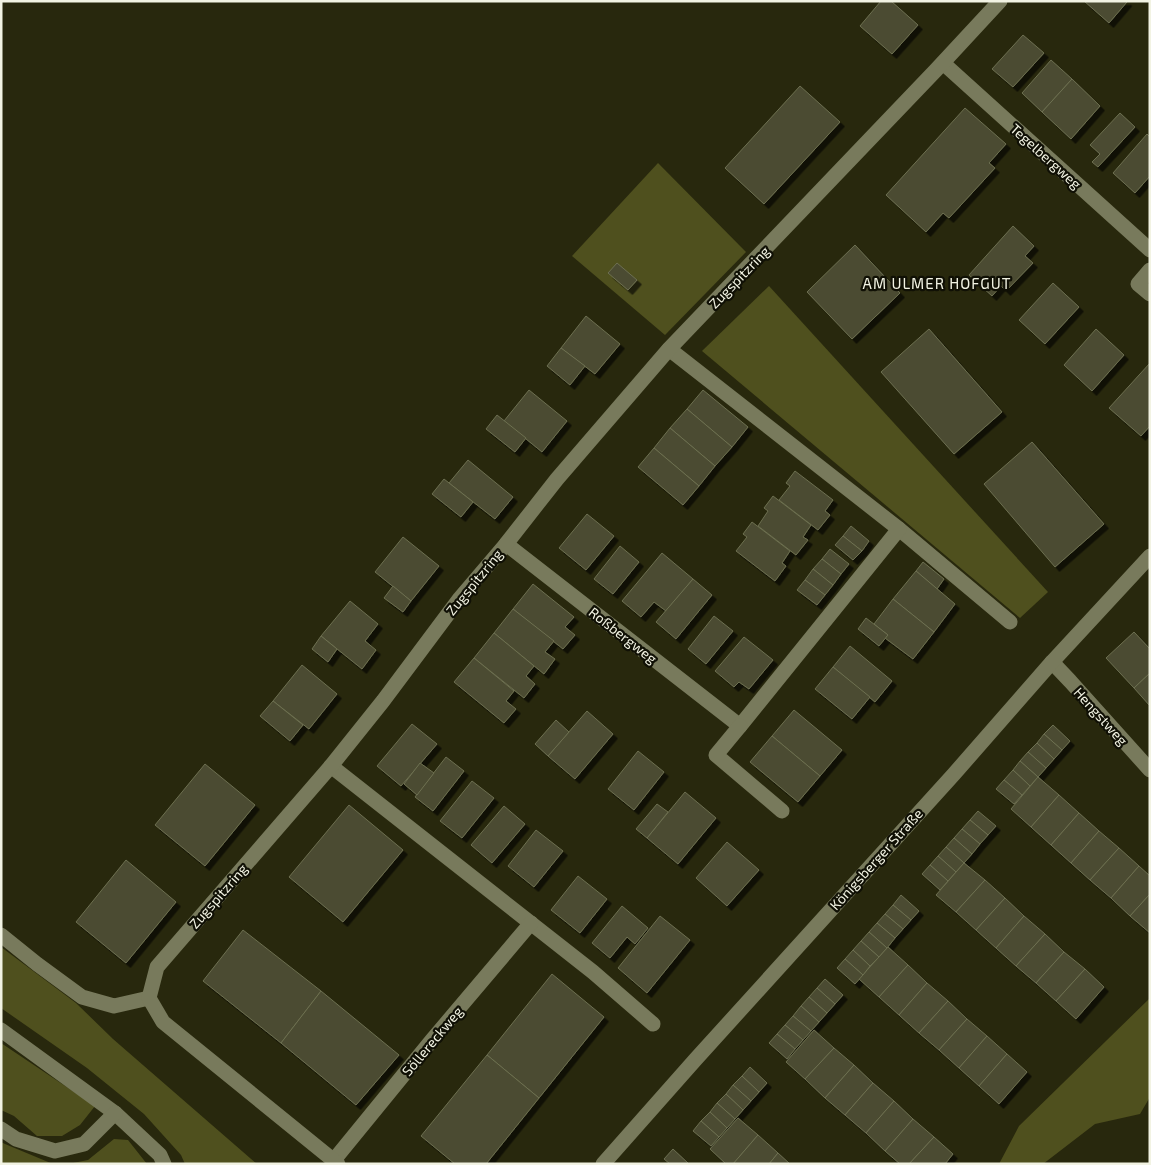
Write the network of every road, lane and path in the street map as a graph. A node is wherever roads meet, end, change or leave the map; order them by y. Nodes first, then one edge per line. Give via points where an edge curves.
1 (1000, 1) edge
2 (942, 64) junction
3 (1150, 250) edge
4 (1150, 270) edge
5 (1150, 294) edge
6 (669, 349) junction
7 (899, 529) junction
8 (506, 544) junction
9 (1150, 556) edge
10 (1010, 622) dead end
11 (1052, 662) junction
12 (740, 726) junction
13 (331, 766) junction
14 (1150, 770) edge
15 (782, 811) dead end
16 (531, 923) junction
17 (1, 936) edge
18 (149, 998) junction
19 (653, 1024) dead end
20 (1, 1030) edge
21 (115, 1113) junction
22 (1, 1129) edge
23 (336, 1162) edge
24 (164, 1164) edge
25 (603, 1164) edge

1 - 2 street, Zugspitzring
2 - 3 street, Tegelbergweg
2 - 6 street, Zugspitzring
4 - 5 street via 1138,284
6 - 7 street
6 - 8 street, Zugspitzring
7 - 10 street
7 - 12 street
8 - 12 street, Roßbergweg
8 - 13 street, Zugspitzring via 460,598
9 - 11 street, Königsberger Straße
11 - 14 street, Hengstweg
11 - 25 street, Königsberger Straße
12 - 15 street via 716,755
13 - 16 street
13 - 18 street, Zugspitzring via 157,967
16 - 19 street
16 - 23 street, Söllereckweg via 432,1040
17 - 18 street via 82,997 114,1006
18 - 23 street via 163,1022
20 - 21 street
21 - 22 street via 84,1144 55,1151 16,1139
21 - 24 street via 160,1155

